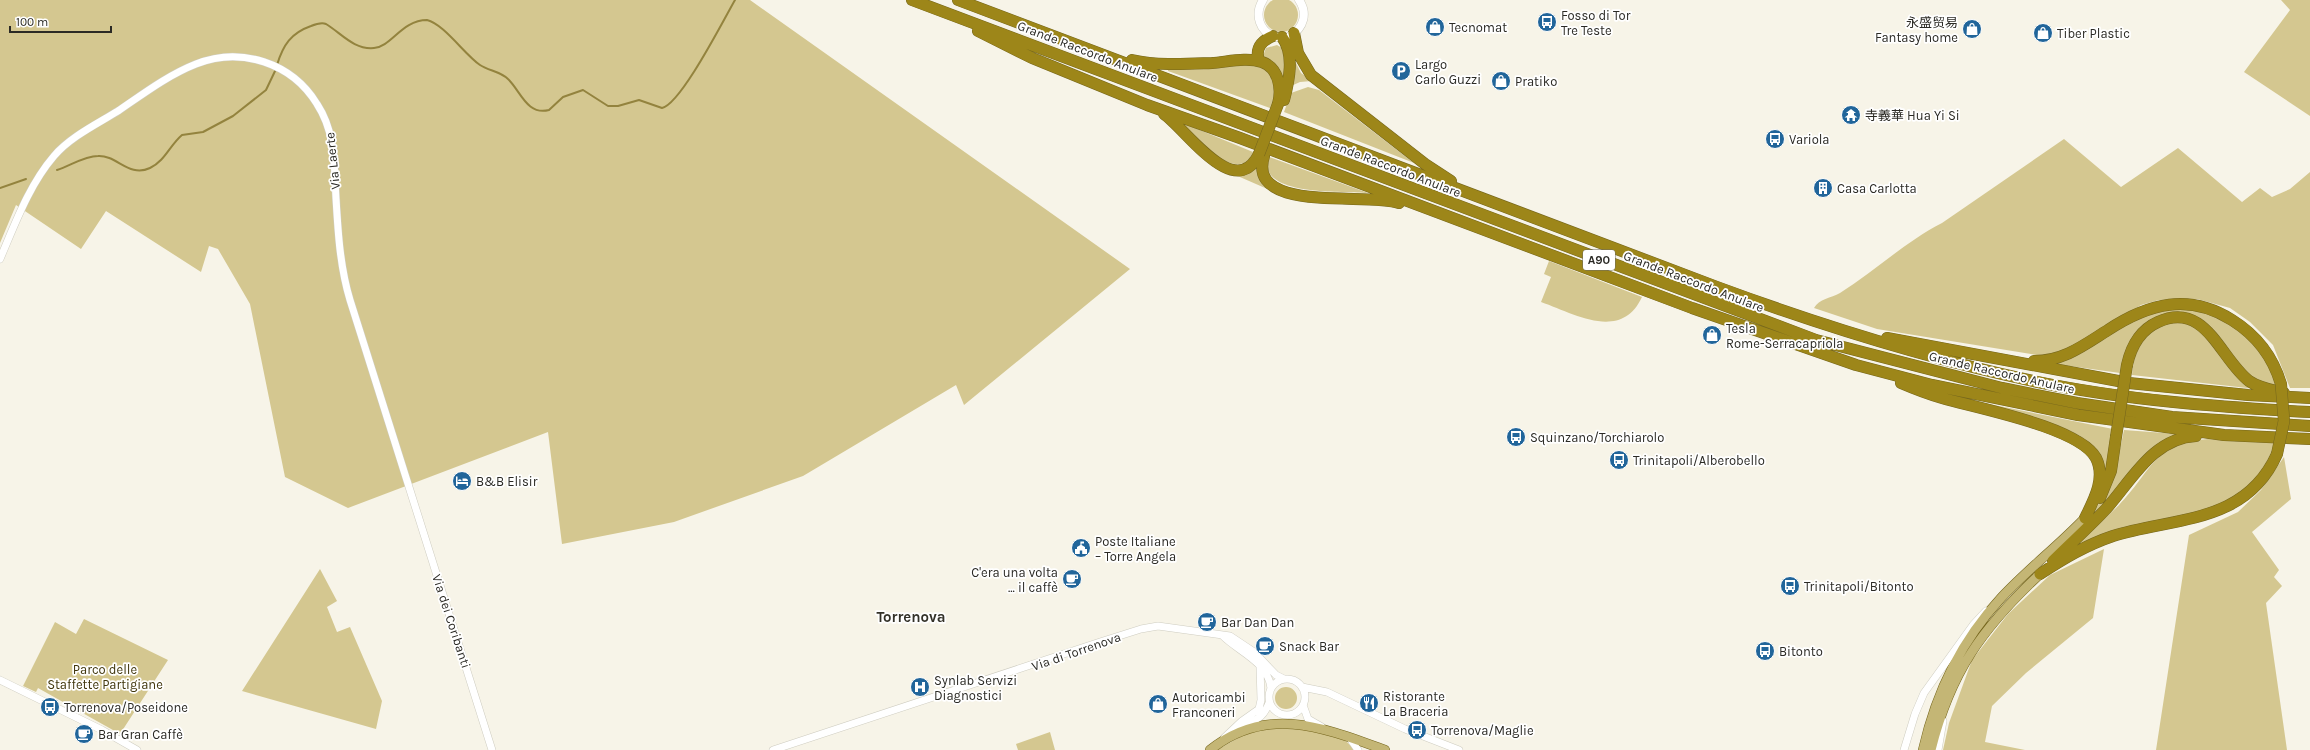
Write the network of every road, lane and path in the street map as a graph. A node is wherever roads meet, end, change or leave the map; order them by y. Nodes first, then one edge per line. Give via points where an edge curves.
1 (912, 0) edge
2 (958, 0) edge
3 (1263, 0) edge
4 (1299, 0) edge
5 (937, 10) junction
6 (1294, 33) junction
7 (1278, 37) junction
8 (1092, 51) junction
9 (1259, 62) junction
10 (1146, 105) junction
11 (1281, 105) junction
12 (1262, 155) junction
13 (1475, 196) junction
14 (1449, 216) junction
15 (0, 259) edge
16 (1843, 331) junction
17 (1999, 358) junction
18 (1856, 365) junction
19 (2284, 397) junction
20 (2307, 398) edge
21 (2310, 412) edge
22 (2310, 426) edge
23 (2224, 435) junction
24 (2310, 439) edge
25 (410, 491) joint
26 (2085, 518) junction
27 (2040, 574) junction
28 (1997, 603) junction
29 (1223, 636) junction
30 (1260, 666) junction
31 (1957, 677) junction
32 (1284, 679) junction
33 (0, 680) edge
34 (1302, 687) junction
35 (1271, 688) junction
36 (1317, 689) junction
37 (1269, 702) junction
38 (1304, 703) junction
39 (1237, 726) junction
40 (1328, 730) junction
41 (1347, 736) junction
42 (1213, 747) edge
43 (137, 750) edge
44 (492, 750) edge
45 (773, 750) edge
46 (1358, 750) edge
47 (1385, 750) edge
48 (1459, 750) edge
49 (1904, 750) edge
50 (1923, 750) edge
51 (1931, 750) edge
52 (1938, 750) edge

1 - 5 highway, Grande Raccordo Anulare / A90
2 - 8 highway, Grande Raccordo Anulare / A90
3 - 7 main road via 1258,13 1260,22 1264,30
4 - 6 main road via 1304,16 1301,26
5 - 10 highway via 1019,53
5 - 22 highway, Grande Raccordo Anulare / A90 via 1816,340 2002,388 2077,403 2172,417
6 - 7 main road
6 - 13 highway via 1301,60 1316,79 1425,164
7 - 9 highway via 1262,42 1259,46
7 - 11 highway via 1287,46 1289,63
8 - 9 highway via 1144,63
8 - 13 highway, Grande Raccordo Anulare / A90
9 - 11 highway via 1269,67 1278,79
10 - 12 highway via 1172,120 1205,154 1224,167 1244,170
10 - 14 highway
11 - 12 highway, bridge
12 - 14 highway via 1265,178 1274,188 1285,193 1301,197 1380,199 1422,212
13 - 16 highway, Grande Raccordo Anulare / A90 via 1742,297
14 - 18 highway via 1692,308
15 - 25 street, Via Laerte via 37,180 50,160 65,145 157,85 196,64 237,57 267,62 287,73 304,87 316,102 330,130 335,163 340,250 346,286
16 - 17 highway
16 - 21 highway, Grande Raccordo Anulare / A90 via 1966,365 2069,387 2175,402
17 - 19 highway via 2136,384
17 - 19 highway, bridge via 2036,361 2060,358 2140,312 2162,306 2188,304 2216,311 2248,331 2271,359
18 - 23 highway via 1932,385 2070,414
18 - 26 highway via 1932,395 2053,429 2083,444 2094,455 2100,472 2096,494
19 - 20 highway
19 - 27 highway, bridge via 2284,426 2277,454 2255,487 2223,509 2192,519 2111,537 2085,548
20 - 26 highway, bridge via 2251,382 2206,329 2195,322 2186,319 2166,319 2150,327 2133,346 2127,365 2111,471 2098,502
23 - 24 highway
23 - 27 highway via 2183,437 2164,446
25 - 44 street, Via dei Coribanti
26 - 28 main road
27 - 31 main road via 1990,625
28 - 49 street via 1975,622 1927,688 1916,709
28 - 50 main road via 1972,635 1950,671 1934,708
29 - 30 street, Via di Torrenova
29 - 32 street, Via di Torrenova via 1233,637 1239,641 1276,675
29 - 45 street, Via di Torrenova via 1168,627 1144,628
30 - 35 street, Via di Torrenova via 1268,677
30 - 39 street via 1259,710
31 - 51 main road via 1945,704
31 - 52 street
32 - 34 street via 1293,680
32 - 35 street via 1276,682
33 - 43 street
34 - 36 street
34 - 38 street
35 - 37 street
36 - 38 street
36 - 48 street
37 - 38 street via 1275,712 1286,716 1297,713
37 - 39 street via 1259,719
38 - 40 street via 1305,714 1311,721
39 - 42 street
40 - 41 main road
40 - 42 main road via 1298,724 1267,725 1240,732
41 - 46 street
41 - 47 main road

